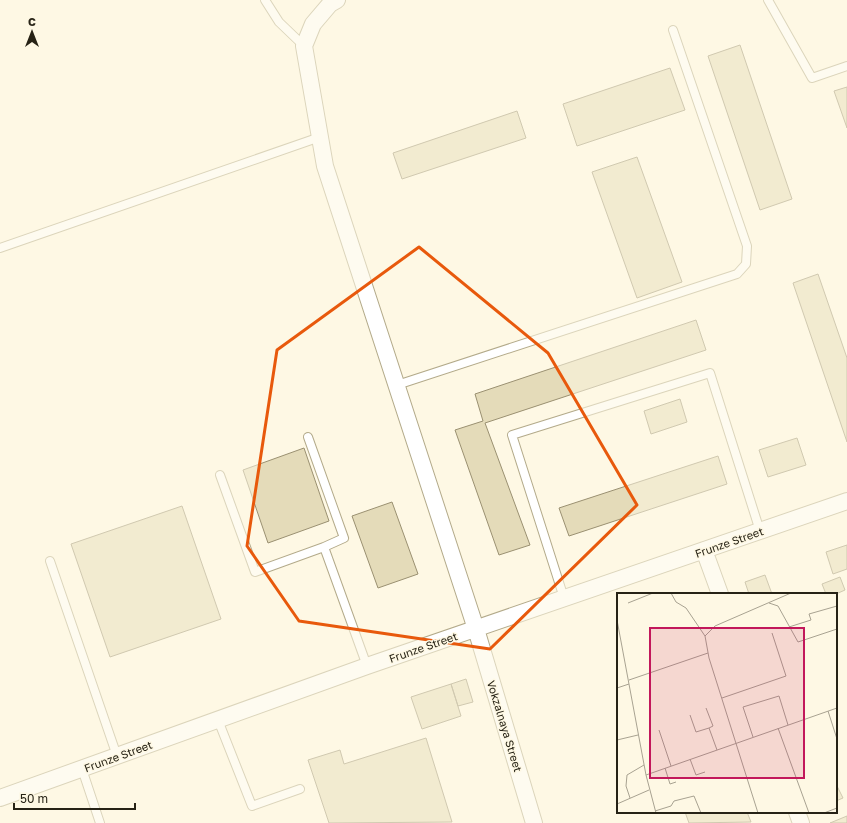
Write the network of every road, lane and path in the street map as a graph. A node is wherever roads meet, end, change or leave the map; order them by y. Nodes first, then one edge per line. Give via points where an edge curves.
1 (266, 0) edge
2 (768, 0) edge
3 (334, 2) edge
4 (673, 30) dead end
5 (304, 46) junction
6 (847, 66) edge
7 (320, 137) junction
8 (0, 248) edge
9 (397, 386) junction
10 (308, 437) dead end
11 (220, 476) dead end
12 (847, 501) edge
13 (760, 531) junction
14 (324, 547) junction
15 (704, 550) junction
16 (50, 561) dead end
17 (720, 593) edge
18 (564, 598) junction
19 (476, 629) junction
20 (367, 666) junction
21 (218, 720) junction
22 (117, 756) junction
23 (82, 769) junction
24 (300, 789) dead end
25 (0, 798) edge
26 (797, 813) edge
27 (100, 823) edge
28 (534, 823) edge
29 (801, 823) edge

1 - 5 lane via 279,22
2 - 6 lane via 812,78
3 - 5 street via 313,24
4 - 9 lane via 747,246 746,264 737,274
5 - 7 street, Vokzalnaya Street
7 - 8 lane
7 - 9 street, Vokzalnaya Street via 326,166
9 - 19 street, Vokzalnaya Street
10 - 14 lane via 344,538
11 - 14 lane via 255,572
12 - 13 street, Frunze Street
13 - 15 street, Frunze Street
13 - 18 lane via 710,373 512,435
14 - 20 lane
15 - 17 street
15 - 18 street, Frunze Street
16 - 22 lane
18 - 19 street, Frunze Street
19 - 20 street, Frunze Street
19 - 28 street, Vokzalnaya Street
20 - 21 street, Frunze Street
21 - 22 street, Frunze Street
21 - 24 lane via 252,806
22 - 23 street, Frunze Street
23 - 25 street, Frunze Street
23 - 27 lane
26 - 29 street

